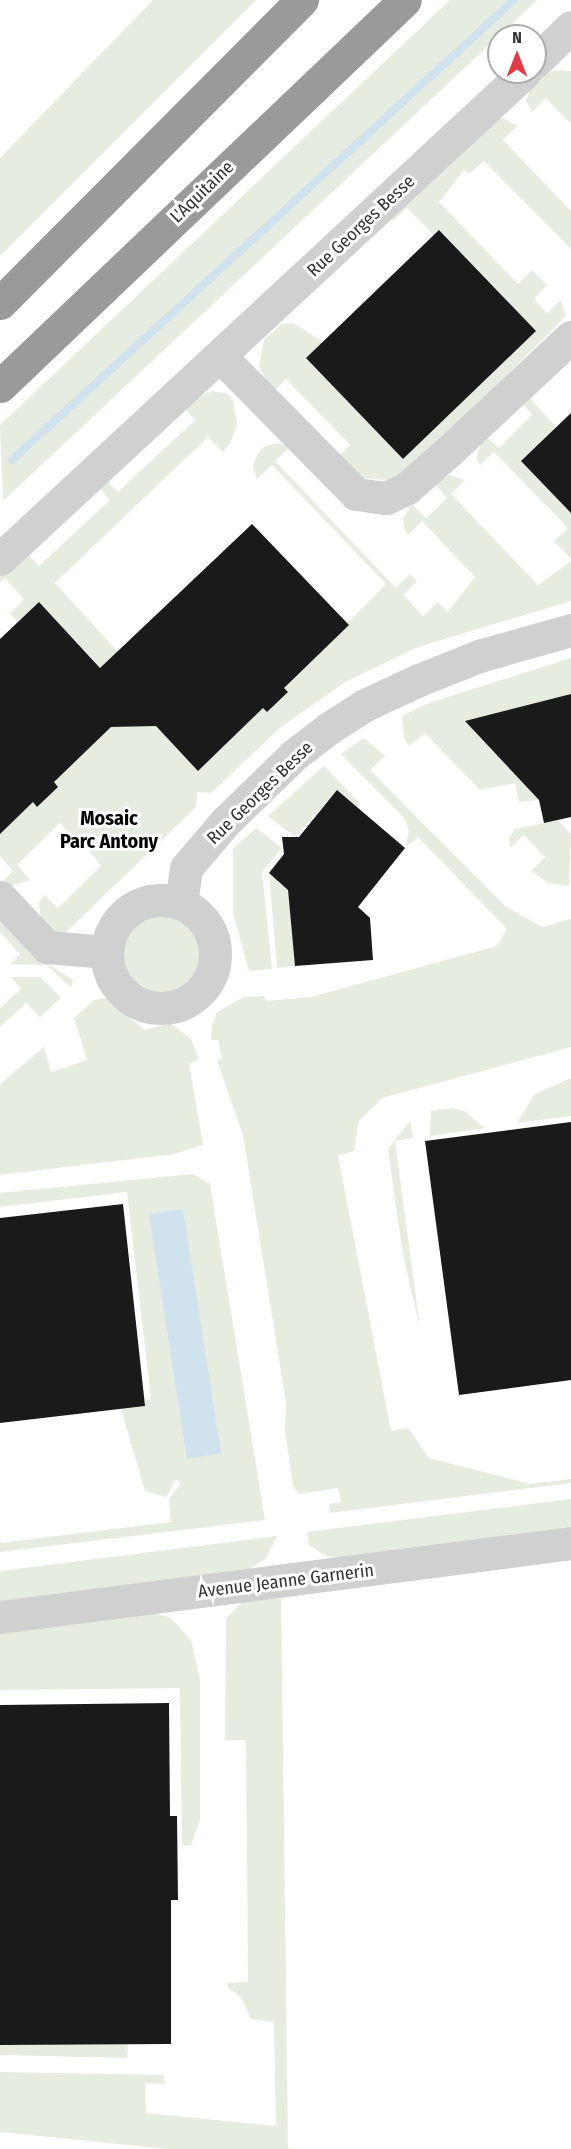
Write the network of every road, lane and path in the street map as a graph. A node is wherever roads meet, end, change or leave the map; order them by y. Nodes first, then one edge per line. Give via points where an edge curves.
1 (302, 0) edge
2 (405, 0) edge
3 (571, 27) edge
4 (547, 50) edge
5 (512, 84) edge
6 (0, 303) edge
7 (571, 337) edge
8 (221, 357) junction
9 (0, 386) edge
10 (0, 559) edge
11 (571, 630) edge
12 (0, 897) edge
13 (181, 904) junction
14 (106, 952) junction
15 (571, 1543) edge
16 (0, 1617) edge

1 - 6 highway
2 - 9 highway, L'Aquitaine
3 - 4 street
5 - 8 street, Rue Georges Besse
7 - 8 street via 449,452 406,488 386,498 356,494
8 - 10 street, Rue Georges Besse
11 - 13 street, Rue Georges Besse via 480,656 419,680 365,705 329,728 294,755 226,821 186,868
12 - 14 street via 47,947
13 - 14 street via 152,901 137,905 115,924
13 - 14 street via 206,925 215,956 205,985 190,1000 168,1008 135,1002 112,978
15 - 16 street, Avenue Jeanne Garnerin

